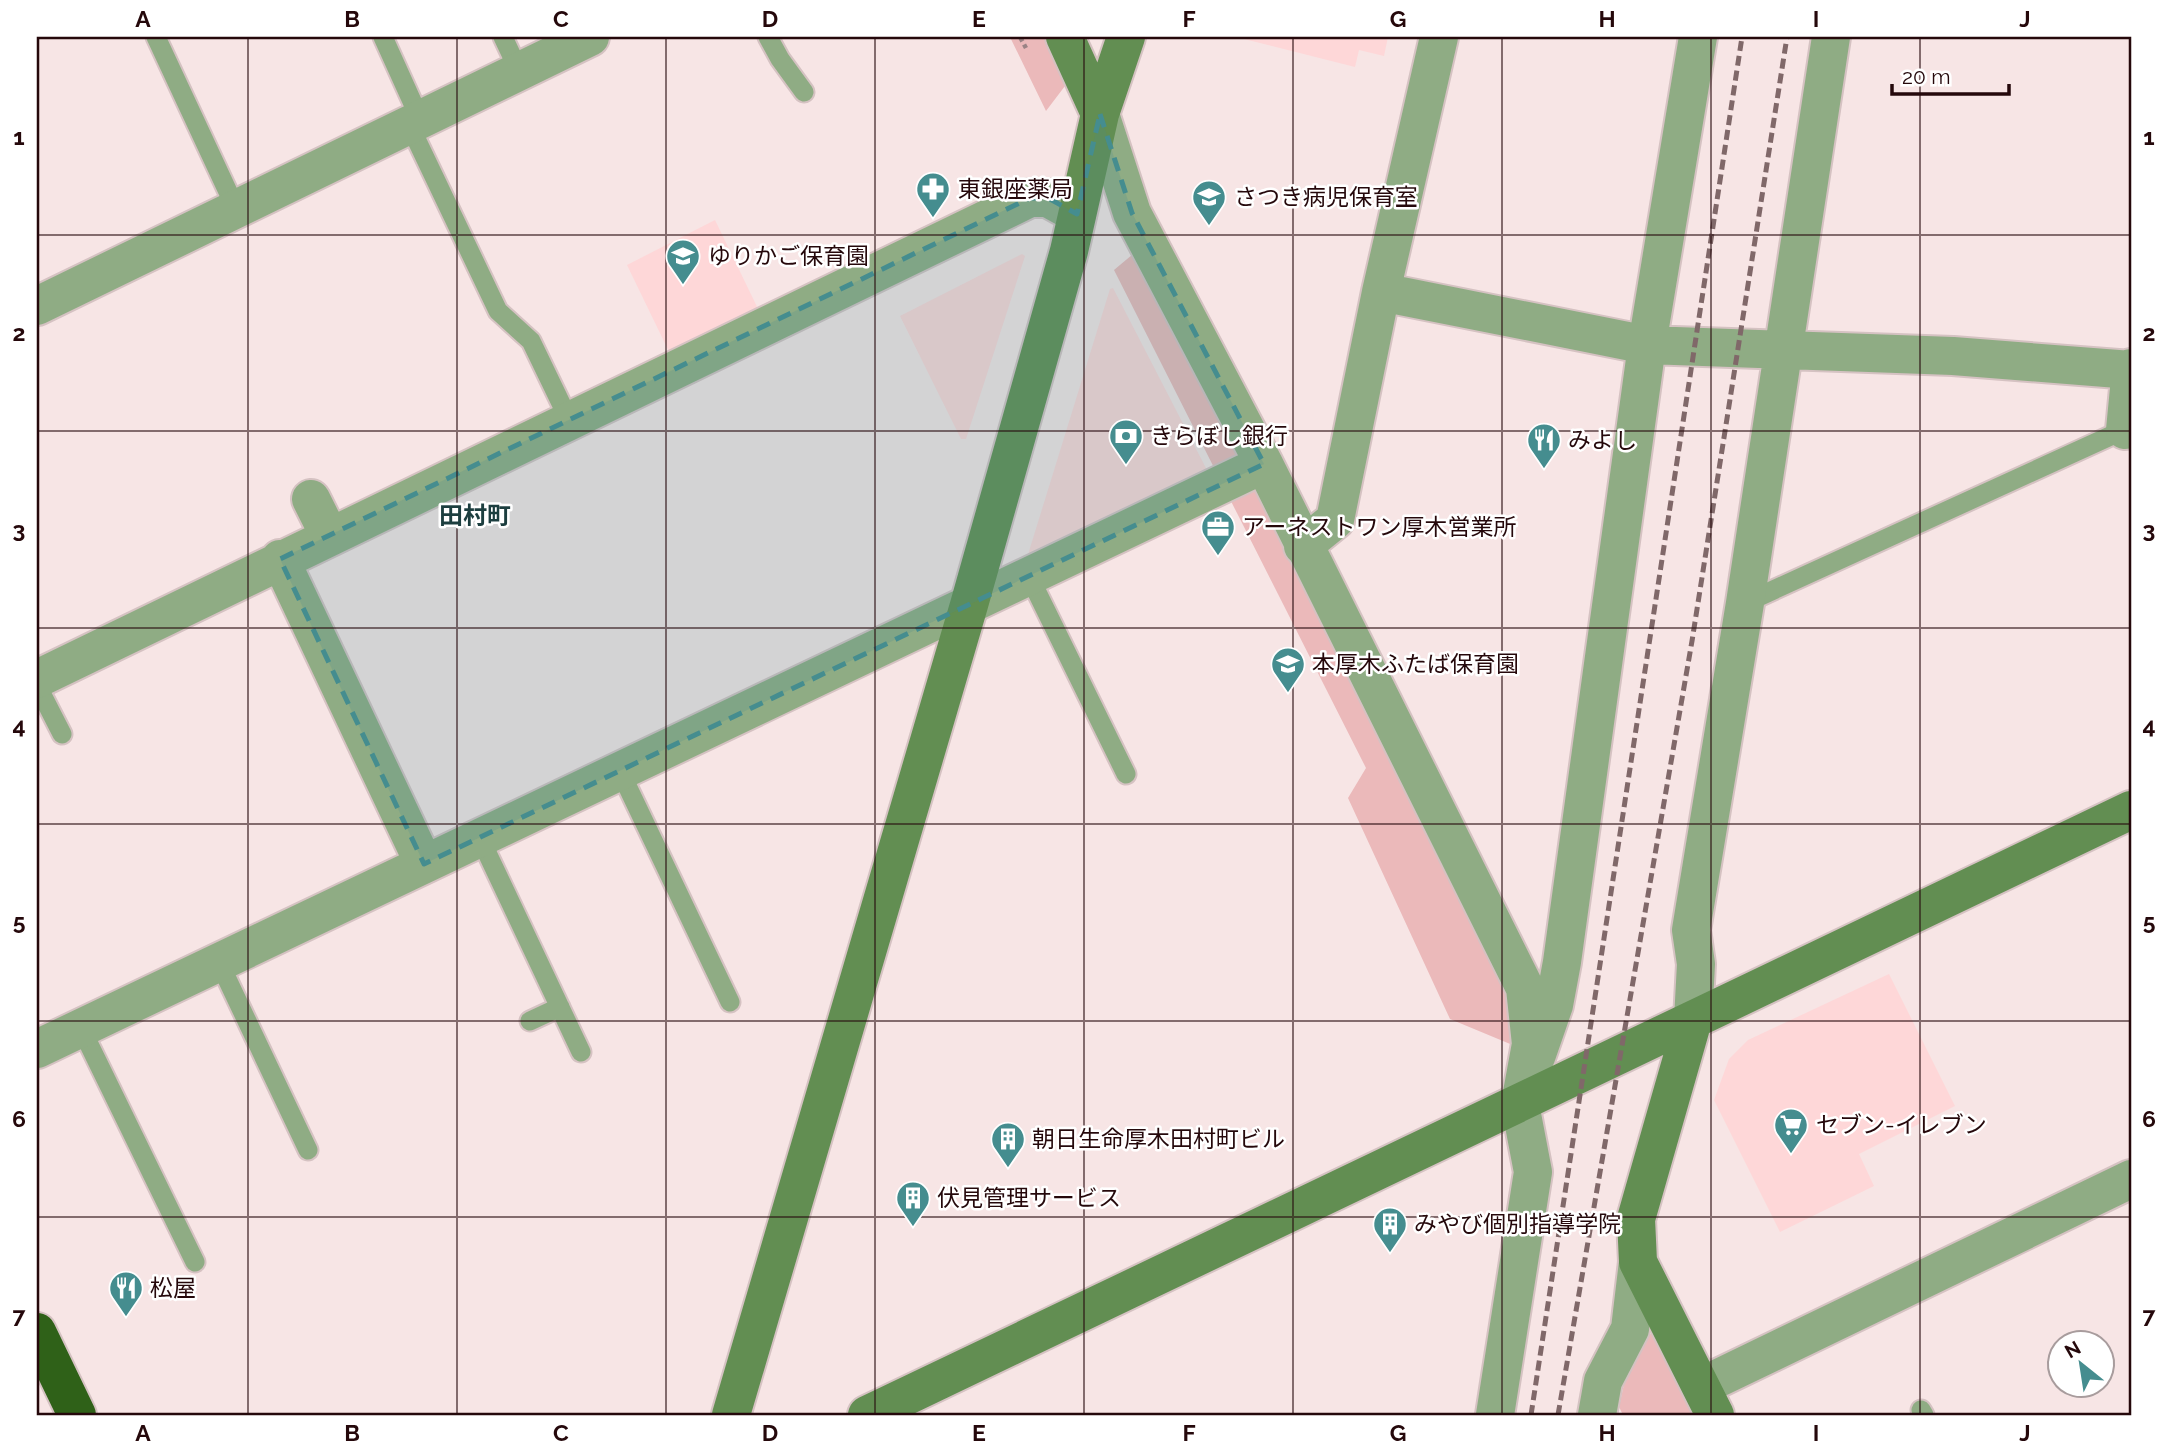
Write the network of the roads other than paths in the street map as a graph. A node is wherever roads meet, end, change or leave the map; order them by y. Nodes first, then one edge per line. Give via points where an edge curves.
1 (156, 37) edge
2 (383, 37) edge
3 (503, 37) edge
4 (590, 37) edge
5 (768, 37) edge
6 (1065, 37) edge
7 (1126, 37) edge
8 (1439, 37) edge
9 (1698, 37) edge
10 (1831, 37) edge
11 (519, 71) junction
12 (804, 92) dead end
13 (1100, 114) junction
14 (414, 122) junction
15 (236, 209) junction
16 (1077, 214) junction
17 (1381, 292) junction
18 (38, 303) edge
19 (1647, 345) junction
20 (1783, 348) junction
21 (2131, 369) edge
22 (569, 420) junction
23 (2128, 428) edge
24 (1265, 464) junction
25 (311, 499) dead end
26 (329, 535) junction
27 (1303, 546) junction
28 (280, 559) junction
29 (1029, 576) junction
30 (1745, 603) junction
31 (969, 605) junction
32 (37, 679) edge
33 (37, 685) edge
34 (62, 734) dead end
35 (620, 771) junction
36 (1126, 774) dead end
37 (2131, 810) edge
38 (480, 838) junction
39 (424, 864) junction
40 (219, 962) junction
41 (730, 1002) dead end
42 (560, 1007) junction
43 (1693, 1020) junction
44 (530, 1021) dead end
45 (80, 1028) junction
46 (37, 1049) edge
47 (581, 1052) dead end
48 (1520, 1104) junction
49 (308, 1150) dead end
50 (2131, 1179) edge
51 (195, 1262) dead end
52 (1638, 1262) junction
53 (37, 1332) edge
54 (1708, 1400) edge
55 (77, 1415) edge
56 (731, 1415) edge
57 (867, 1415) edge
58 (1495, 1415) edge
59 (1597, 1415) edge

1 - 15 lane
2 - 14 lane
3 - 11 lane
4 - 11 street
5 - 12 lane
6 - 13 street
7 - 13 street
8 - 17 street
9 - 19 street
10 - 20 street
11 - 14 street
13 - 16 street
13 - 24 street via 1132,213
14 - 15 street
14 - 22 lane via 498,311 531,341
15 - 18 street
16 - 22 street via 1048,198 1030,198
16 - 31 street
17 - 19 street
17 - 27 street via 1335,520
19 - 20 street
19 - 48 street via 1562,962 1554,1005
20 - 21 street
20 - 30 street
21 - 23 street
22 - 26 street
23 - 30 lane
24 - 27 street
24 - 29 street
25 - 26 street
26 - 28 street
27 - 48 street via 1525,988 1531,1044
28 - 32 street
28 - 39 street
29 - 31 street
29 - 36 lane
30 - 43 street via 1691,930 1696,964
31 - 35 street
31 - 56 street
33 - 34 lane
35 - 38 street
35 - 41 lane
37 - 43 street
38 - 39 street
38 - 42 lane
39 - 40 street
40 - 45 street
40 - 49 lane
42 - 44 lane
42 - 47 lane
43 - 48 street
43 - 52 street via 1636,1219
45 - 46 street
45 - 51 lane
48 - 57 street
48 - 58 street via 1532,1172
50 - 54 street
52 - 54 street
52 - 59 street via 1629,1329 1603,1381
53 - 55 highway

